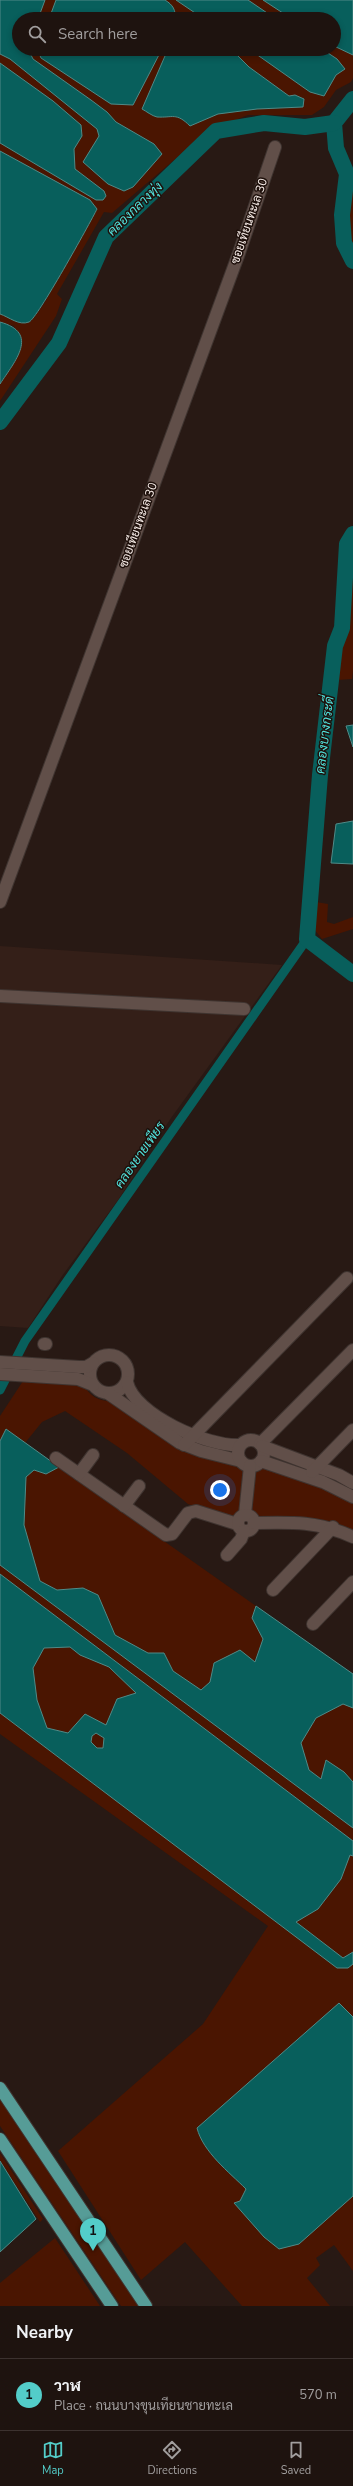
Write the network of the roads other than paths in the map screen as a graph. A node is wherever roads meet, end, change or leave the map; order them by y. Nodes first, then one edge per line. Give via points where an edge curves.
1 (274, 147) dead end
2 (0, 902) edge
3 (0, 996) edge
4 (244, 1009) dead end
5 (347, 1278) dead end
6 (353, 1350) edge
7 (93, 1363) junction
8 (1, 1366) edge
9 (31, 1370) junction
10 (127, 1382) junction
11 (93, 1385) junction
12 (109, 1394) junction
13 (353, 1430) edge
14 (188, 1440) junction
15 (240, 1445) junction
16 (261, 1445) junction
17 (93, 1455) dead end
18 (56, 1458) dead end
19 (261, 1461) junction
20 (245, 1463) junction
21 (317, 1467) junction
22 (79, 1474) junction
23 (307, 1477) junction
24 (353, 1483) edge
25 (139, 1486) dead end
26 (353, 1497) edge
27 (124, 1506) junction
28 (245, 1526) junction
29 (333, 1528) junction
30 (353, 1537) edge
31 (227, 1555) dead end
32 (353, 1582) edge
33 (273, 1590) dead end
34 (313, 1624) dead end
35 (0, 2088) edge
36 (0, 2139) edge
37 (112, 2306) edge
38 (146, 2306) edge

1 - 2 street, ซอยเทียนทะเล 30 via 239,253
3 - 4 street
5 - 14 street
6 - 16 street
7 - 9 street via 86,1367
7 - 10 street via 109,1355 120,1359 127,1368
7 - 11 street via 89,1375
8 - 9 street
9 - 11 street via 78,1379
10 - 12 street via 118,1392
10 - 14 street via 128,1390 136,1399
11 - 12 street via 99,1391
12 - 14 street via 163,1433
13 - 21 street
14 - 15 street
14 - 20 street
15 - 16 street via 252,1440
15 - 20 street via 238,1454
16 - 19 street via 264,1455
16 - 21 street
17 - 22 street
18 - 22 street
19 - 20 street
19 - 23 street
20 - 28 street via 245,1514 238,1518
21 - 23 street
21 - 24 street
22 - 27 street
23 - 26 street
25 - 27 street
27 - 28 street via 166,1535 172,1534 188,1513 196,1511
28 - 29 street via 304,1523
28 - 31 street via 241,1538
29 - 30 street
29 - 33 street
32 - 34 street
35 - 38 main road
36 - 37 main road

